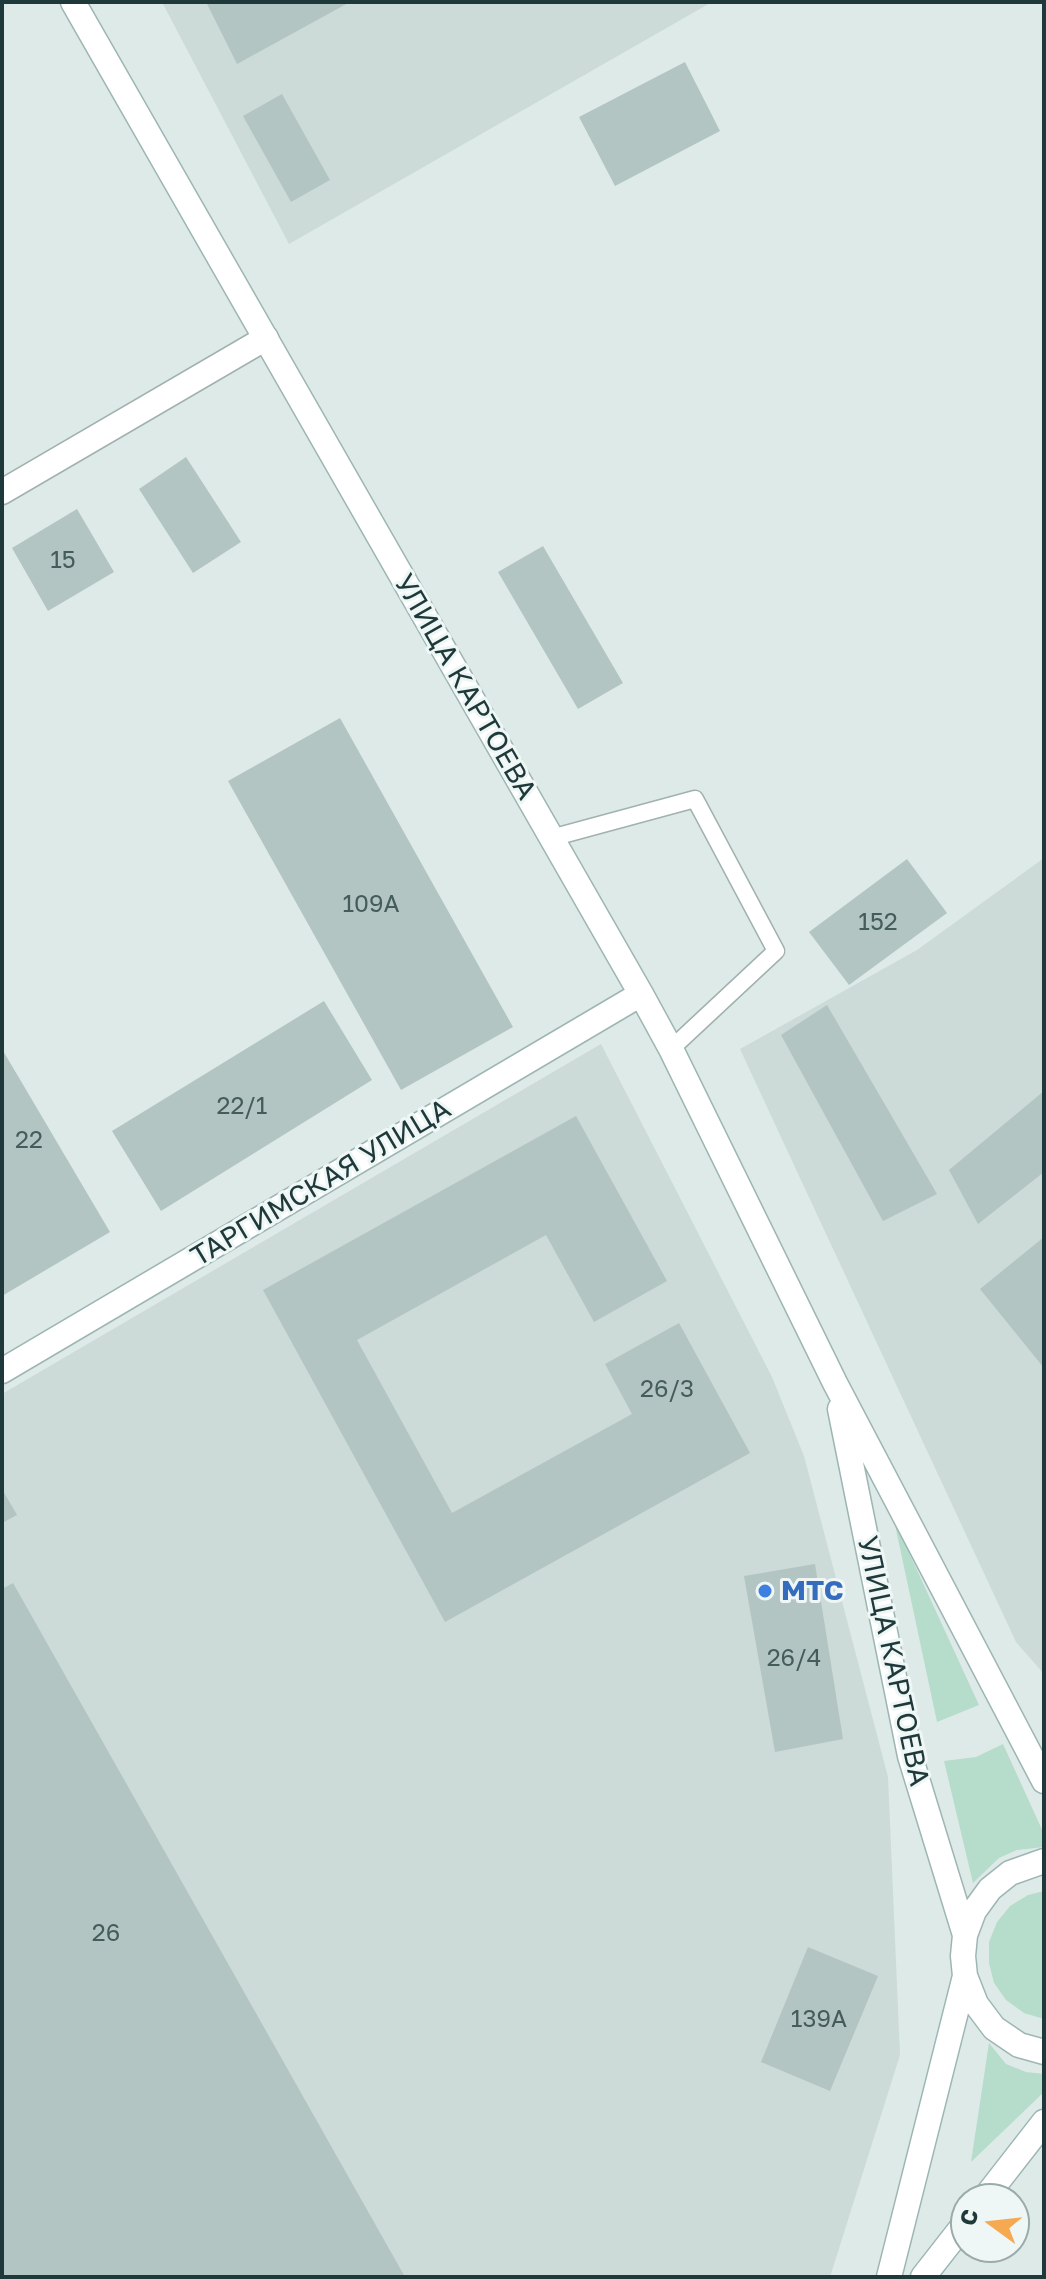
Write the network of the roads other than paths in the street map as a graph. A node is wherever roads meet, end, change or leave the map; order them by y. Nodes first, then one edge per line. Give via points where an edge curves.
1 (73, 2) edge
2 (266, 338) junction
3 (2, 492) edge
4 (551, 838) junction
5 (641, 994) junction
6 (671, 1049) junction
7 (2, 1371) edge
8 (835, 1383) junction
9 (1044, 1781) edge
10 (1044, 1861) edge
11 (965, 1935) junction
12 (965, 1976) junction
13 (1044, 2052) edge
14 (1044, 2122) edge
15 (996, 2183) edge
16 (950, 2242) edge
17 (889, 2277) edge
18 (923, 2277) edge

1 - 2 main road, УЛИЦА КАРТОЕВА
2 - 3 main road
2 - 4 main road, УЛИЦА КАРТОЕВА
4 - 5 main road, УЛИЦА КАРТОЕВА
4 - 6 lane via 695,799 776,951
5 - 6 main road, УЛИЦА КАРТОЕВА
5 - 7 main road, ТАРГИМСКАЯ УЛИЦА
6 - 8 main road, УЛИЦА КАРТОЕВА
8 - 9 main road, УЛИЦА КАРТОЕВА
8 - 11 main road, УЛИЦА КАРТОЕВА via 910,1756
10 - 11 main road via 1010,1873 990,1889
11 - 12 main road
12 - 13 main road via 976,2004 994,2028 1019,2045
12 - 17 main road
14 - 15 main road
16 - 18 main road

